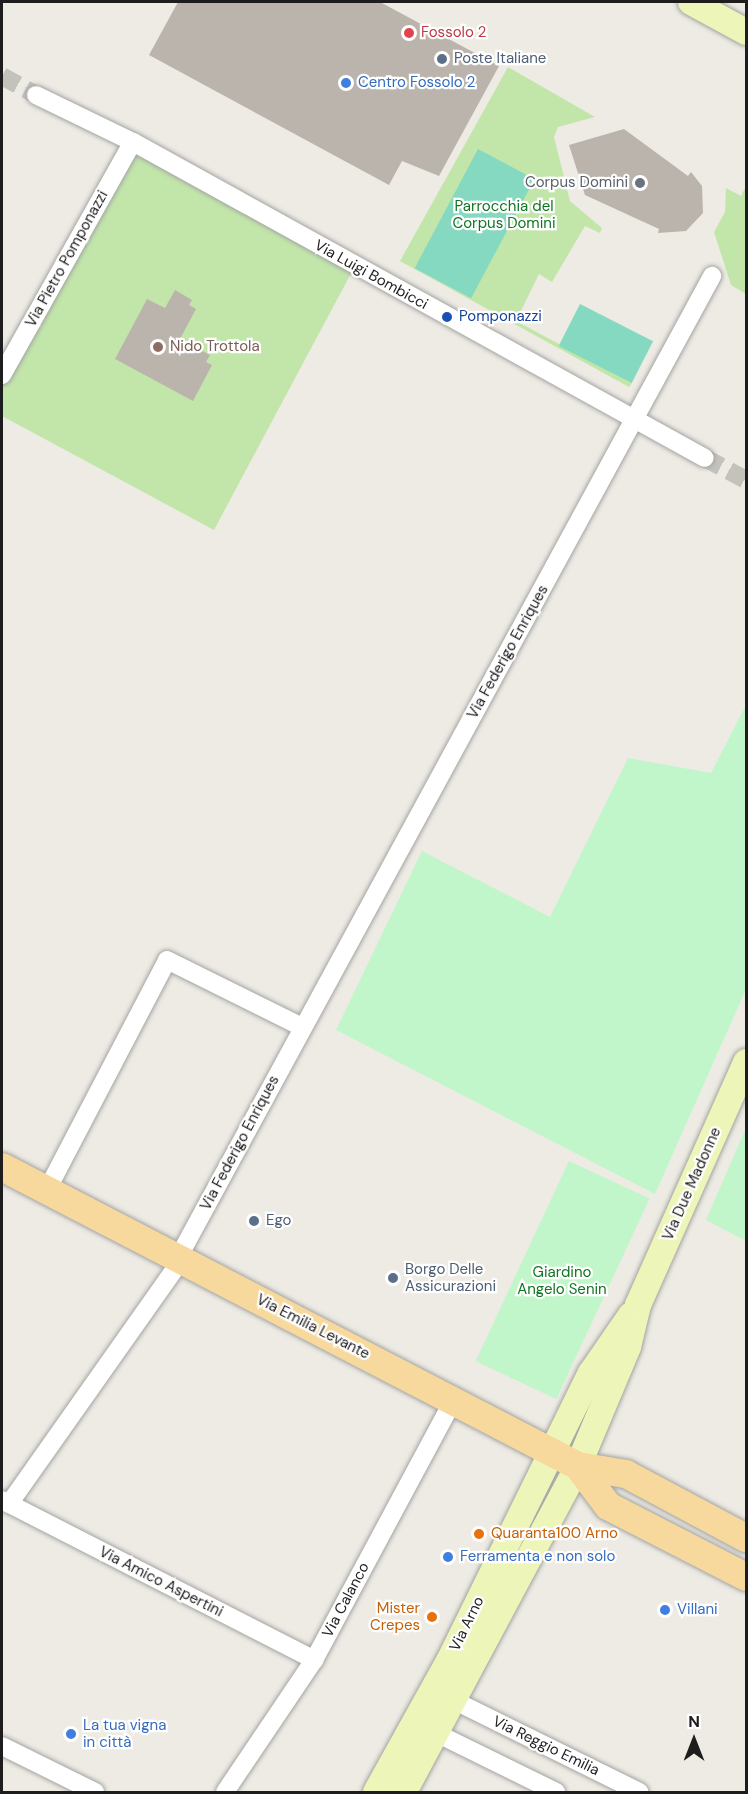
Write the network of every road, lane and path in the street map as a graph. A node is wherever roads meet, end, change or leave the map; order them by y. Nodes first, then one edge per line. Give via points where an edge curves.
1 (691, 2) edge
2 (747, 32) edge
3 (36, 95) tunnel mouth
4 (133, 142) junction
5 (712, 276) dead end
6 (2, 375) edge
7 (635, 423) junction
8 (705, 458) tunnel mouth
9 (302, 1027) junction
10 (747, 1062) edge
11 (2, 1167) edge
12 (47, 1190) junction
13 (180, 1259) junction
14 (638, 1305) junction
15 (454, 1399) junction
16 (550, 1452) junction
17 (578, 1466) junction
18 (5, 1502) edge
19 (747, 1538) edge
20 (747, 1577) edge
21 (314, 1660) junction
22 (453, 1700) junction
23 (436, 1733) junction
24 (2, 1746) edge
25 (95, 1792) edge
26 (225, 1792) edge
27 (376, 1792) edge
28 (404, 1792) edge
29 (556, 1792) edge
30 (639, 1792) edge

1 - 2 street
3 - 4 street, Via Luigi Bombicci
4 - 6 street, Via Pietro Pomponazzi
4 - 7 street, Via Luigi Bombicci
5 - 7 street, Via Federigo Enriques
7 - 8 street, Via Luigi Bombicci
7 - 9 street, Via Federigo Enriques
9 - 12 street via 167,960
9 - 13 street, Via Federigo Enriques
10 - 14 street, Via Due Madonne
11 - 12 main road, Via Emilia Levante
12 - 13 main road, Via Emilia Levante
13 - 15 main road, Via Emilia Levante
13 - 18 street, Via Amico Aspertini
14 - 16 street, Via Due Madonne via 591,1373
14 - 17 street, Via Due Madonne via 628,1347
15 - 16 main road, Via Emilia Levante
15 - 21 street, Via Calanco
16 - 17 main road, Via Emilia Levante
16 - 27 street, Via Arno via 450,1659
17 - 19 main road via 626,1474
17 - 20 main road via 608,1506
17 - 22 street, Via Arno
18 - 21 street, Via Amico Aspertini
21 - 26 street, Via Calanco
22 - 23 street, Via Arno
22 - 30 street, Via Reggio Emilia
23 - 28 street, Via Arno
23 - 29 street
24 - 25 street

